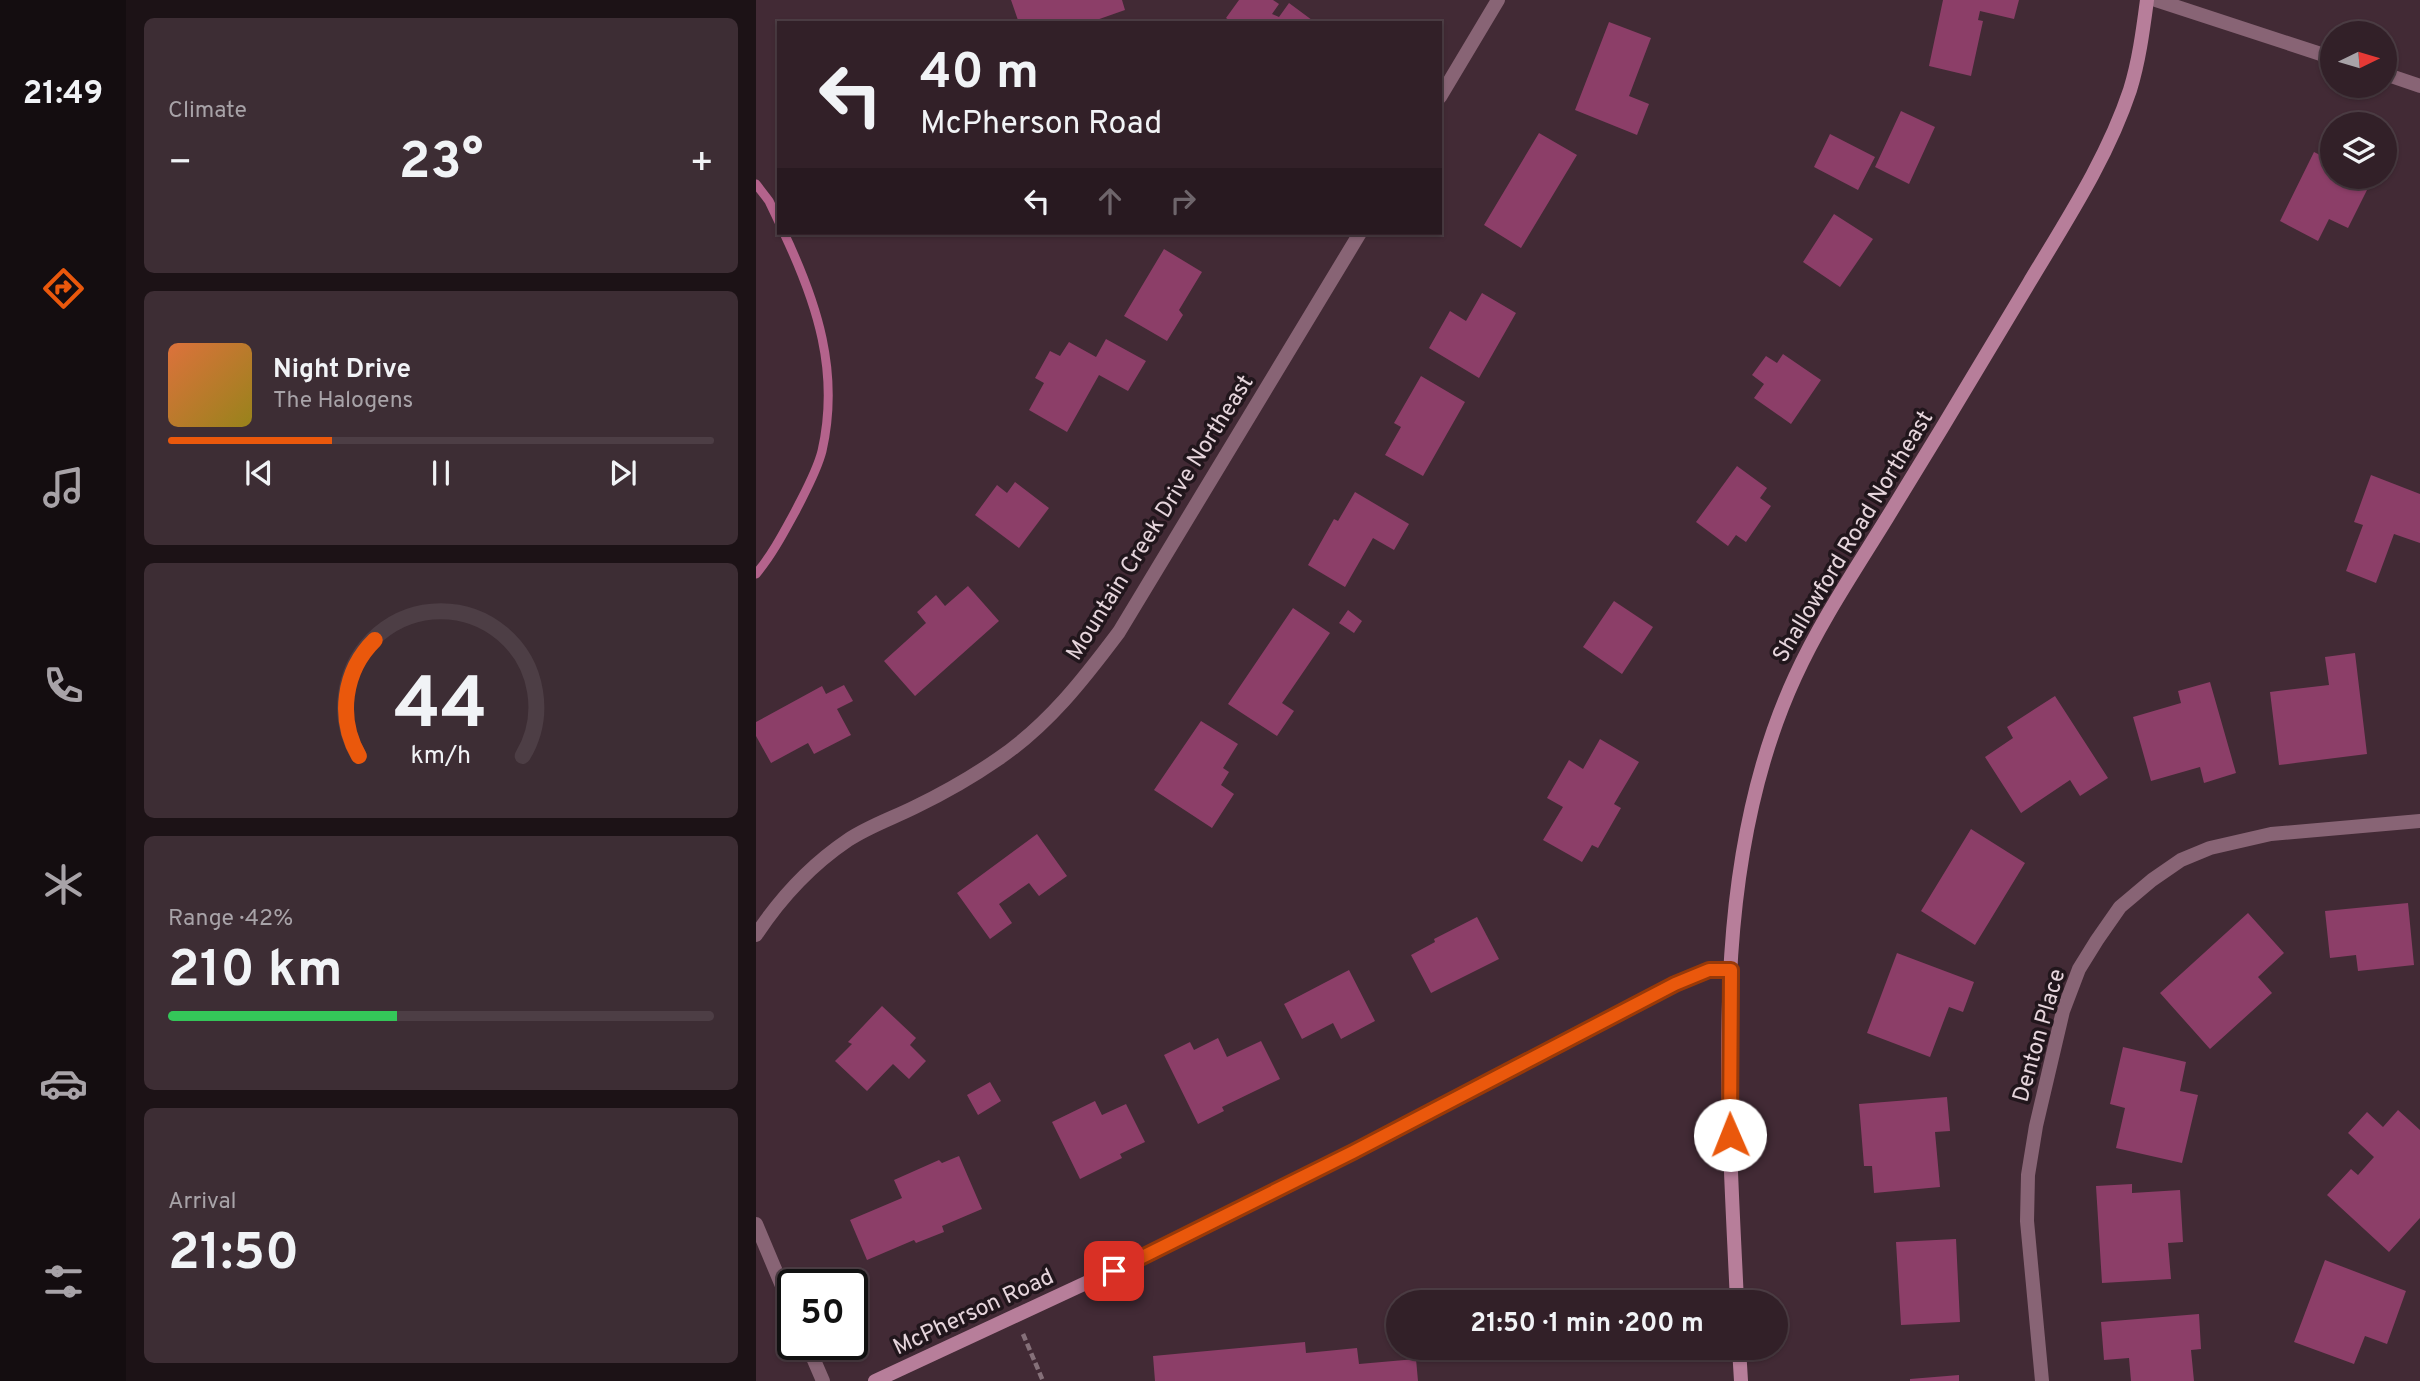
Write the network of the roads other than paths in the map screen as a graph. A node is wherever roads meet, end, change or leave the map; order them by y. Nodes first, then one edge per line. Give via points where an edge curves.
1 (2147, 0) edge
2 (2156, 0) edge
3 (1495, 1) edge
4 (2320, 54) edge
5 (2398, 78) edge
6 (2420, 86) edge
7 (1442, 94) edge
8 (1359, 235) edge
9 (2420, 821) edge
10 (756, 935) edge
11 (1731, 970) junction
12 (756, 1224) edge
13 (777, 1274) edge
14 (1736, 1290) edge
15 (814, 1360) edge
16 (1740, 1360) edge
17 (823, 1381) edge
18 (875, 1381) edge
19 (1741, 1381) edge
20 (2042, 1381) edge

1 - 11 main road, Shallowford Road Northeast via 2130,89 2087,183 1795,676 1768,744 1752,804 1742,855
2 - 4 street
3 - 7 street
5 - 6 street
8 - 10 street, Mountain Creek Drive Northeast via 1119,632 1074,692 1043,725 999,759 850,838 817,863
9 - 20 street, Denton Place via 2271,834 2210,848 2181,860 2152,880 2120,906 2096,940 2063,1011 2028,1175 2027,1221
11 - 14 main road, Shallowford Road Northeast
11 - 18 main road, McPherson Road via 1709,970 1675,984 1187,1236
12 - 13 street
15 - 17 street
16 - 19 main road

